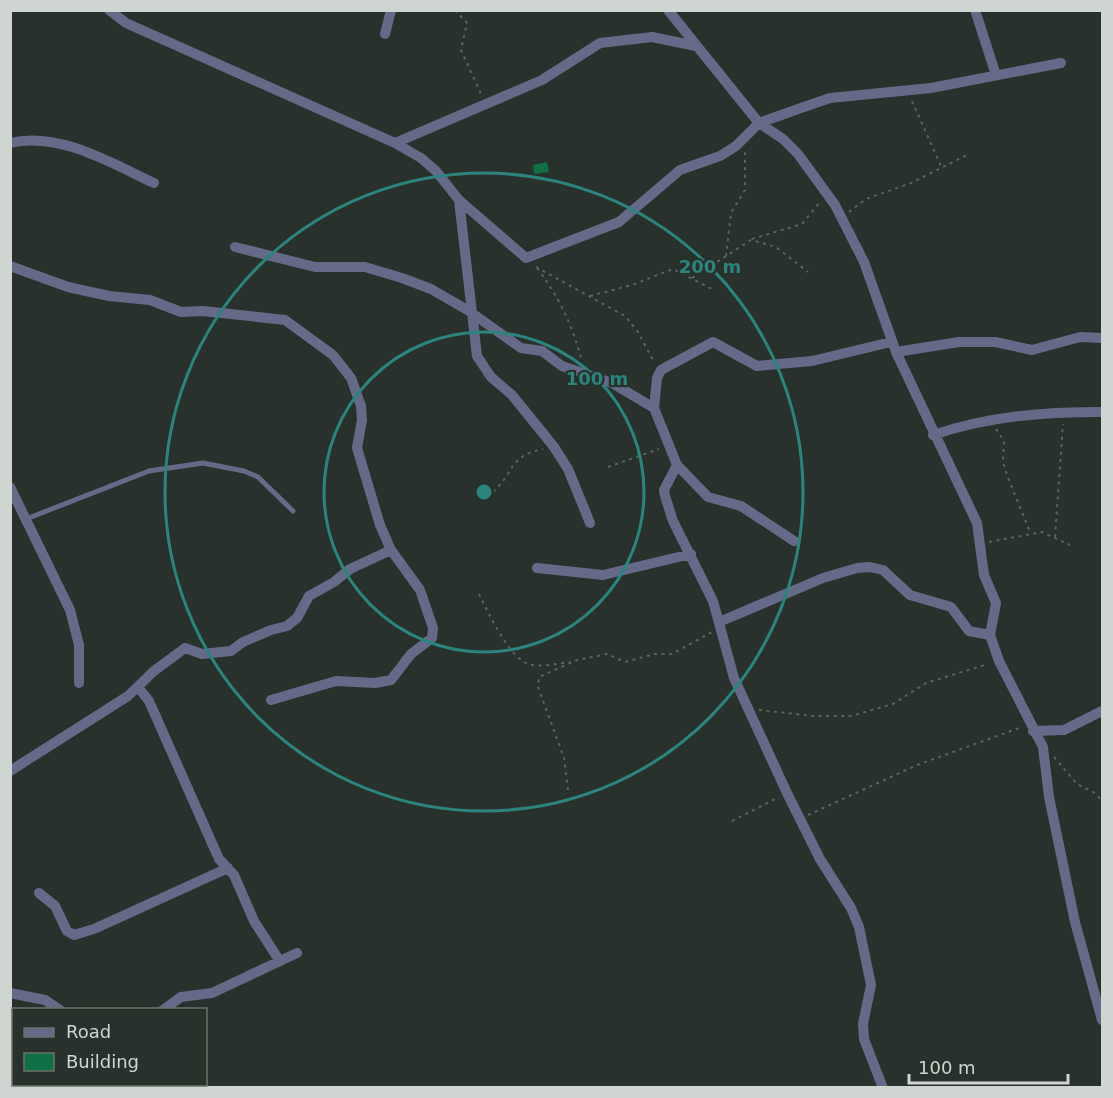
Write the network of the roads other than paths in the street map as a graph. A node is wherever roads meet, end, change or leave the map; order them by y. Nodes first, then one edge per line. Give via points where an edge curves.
1 (109, 10) edge
2 (391, 10) edge
3 (975, 10) edge
4 (671, 11) edge
5 (385, 34) dead end
6 (697, 46) junction
7 (1061, 63) dead end
8 (996, 75) junction
9 (759, 123) junction
10 (395, 142) junction
11 (10, 143) edge
12 (154, 183) dead end
13 (459, 200) junction
14 (235, 247) dead end
15 (10, 266) edge
16 (470, 311) junction
17 (1102, 338) edge
18 (893, 347) junction
19 (654, 408) junction
20 (1102, 412) edge
21 (933, 435) junction
22 (677, 465) junction
23 (10, 487) edge
24 (293, 512) dead end
25 (26, 519) junction
26 (590, 524) dead end
27 (794, 541) dead end
28 (391, 550) junction
29 (691, 554) junction
30 (537, 568) dead end
31 (720, 625) junction
32 (990, 635) junction
33 (79, 683) dead end
34 (138, 687) junction
35 (271, 700) dead end
36 (1102, 711) edge
37 (1031, 728) junction
38 (10, 771) edge
39 (228, 868) junction
40 (39, 893) dead end
41 (297, 953) dead end
42 (279, 960) junction
43 (10, 993) edge
44 (57, 1008) edge
45 (166, 1008) edge
46 (1102, 1020) edge
47 (883, 1088) edge

1 - 10 street via 126,23
2 - 5 street
3 - 8 street
4 - 6 street
6 - 9 street
6 - 10 street via 652,37 600,43 542,80
7 - 8 street
8 - 9 street via 830,98
9 - 13 street via 720,156 680,170 619,222 530,258 515,250
9 - 18 street via 792,147 842,217 864,262
10 - 13 street via 436,171
11 - 12 street via 28,138 60,144
13 - 16 street
14 - 16 street via 315,267 365,267 431,289
15 - 28 street via 68,287 150,300 181,312 285,320 318,342 351,378 361,406 357,448
16 - 19 street via 521,348 542,351 562,366 612,383
16 - 26 street via 480,364 512,395 554,447 568,469
17 - 18 street via 1080,338 1032,350 995,342
18 - 19 street via 757,366 713,342 659,373
18 - 21 street
19 - 22 street
20 - 21 street via 1056,411 990,419
21 - 32 street via 977,523 984,575 996,603
22 - 27 street via 708,497 741,506
22 - 29 street via 664,493 673,521
23 - 25 street
24 - 25 lane via 258,477 203,463 149,471
25 - 33 street via 70,610 79,645
28 - 34 street via 350,569 309,596 297,618 287,626 243,642 231,651 202,654 185,648
28 - 35 street via 420,590 433,628 432,638 411,654 391,680 336,681
29 - 30 street via 603,575
29 - 31 street
31 - 32 street via 823,579 870,567 883,570 910,595 951,607 969,631
31 - 47 street via 734,678 747,708 820,858 859,927 871,985 864,1039
32 - 37 street
34 - 38 street via 74,733
34 - 39 street via 148,701 219,859
36 - 37 street via 1064,730
37 - 46 street via 1043,747 1049,797 1075,922
39 - 40 street via 74,935 67,931 55,906
39 - 42 street
41 - 42 street
42 - 45 street via 212,993 181,998
43 - 44 street via 45,1000

